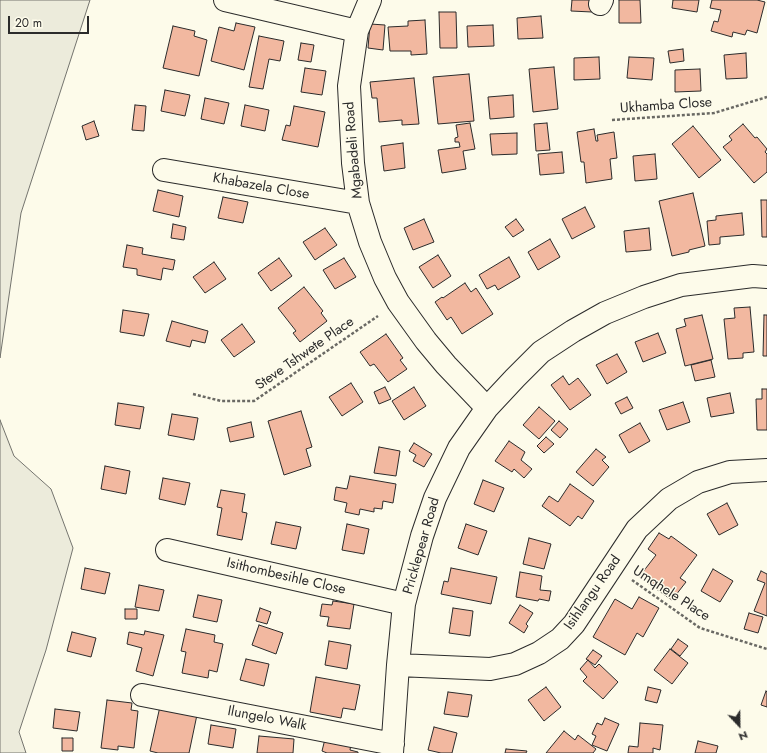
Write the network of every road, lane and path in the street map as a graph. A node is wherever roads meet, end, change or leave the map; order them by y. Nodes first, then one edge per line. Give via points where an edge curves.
1 (225, 0) edge
2 (370, 0) edge
3 (357, 31) junction
4 (767, 97) edge
5 (612, 120) dead end
6 (164, 170) dead end
7 (358, 203) junction
8 (767, 277) edge
9 (398, 302) junction
10 (193, 394) dead end
11 (487, 408) junction
12 (767, 470) edge
13 (167, 550) dead end
14 (612, 566) junction
15 (404, 604) junction
16 (767, 648) edge
17 (398, 665) junction
18 (142, 695) dead end
19 (392, 748) edge

1 - 3 street
2 - 3 street, Mgabadeli Road
3 - 7 street, Mgabadeli Road via 349,86 352,163
4 - 5 path, Ukhamba Close via 714,113
6 - 7 street, Khabazela Close
7 - 9 street, Mgabadeli Road via 370,242
8 - 11 street, Pricklepear Road via 682,286 644,297 605,313 541,352
9 - 10 path, Steve Tshwete Place via 254,401 221,401
9 - 11 street, Mgabadeli Road via 431,347
11 - 15 street, Pricklepear Road via 459,448 434,498
12 - 14 street, Isihlangu Road via 730,472 698,482 669,498 636,529
13 - 15 street, Isithombesihle Close
14 - 16 path, Umqhele Place via 700,628
14 - 17 street, Isihlangu Road via 574,624 560,639 539,654 515,664 490,669
15 - 17 street, Pricklepear Road
17 - 19 street, Pricklepear Road
18 - 19 street, Ilungelo Walk

